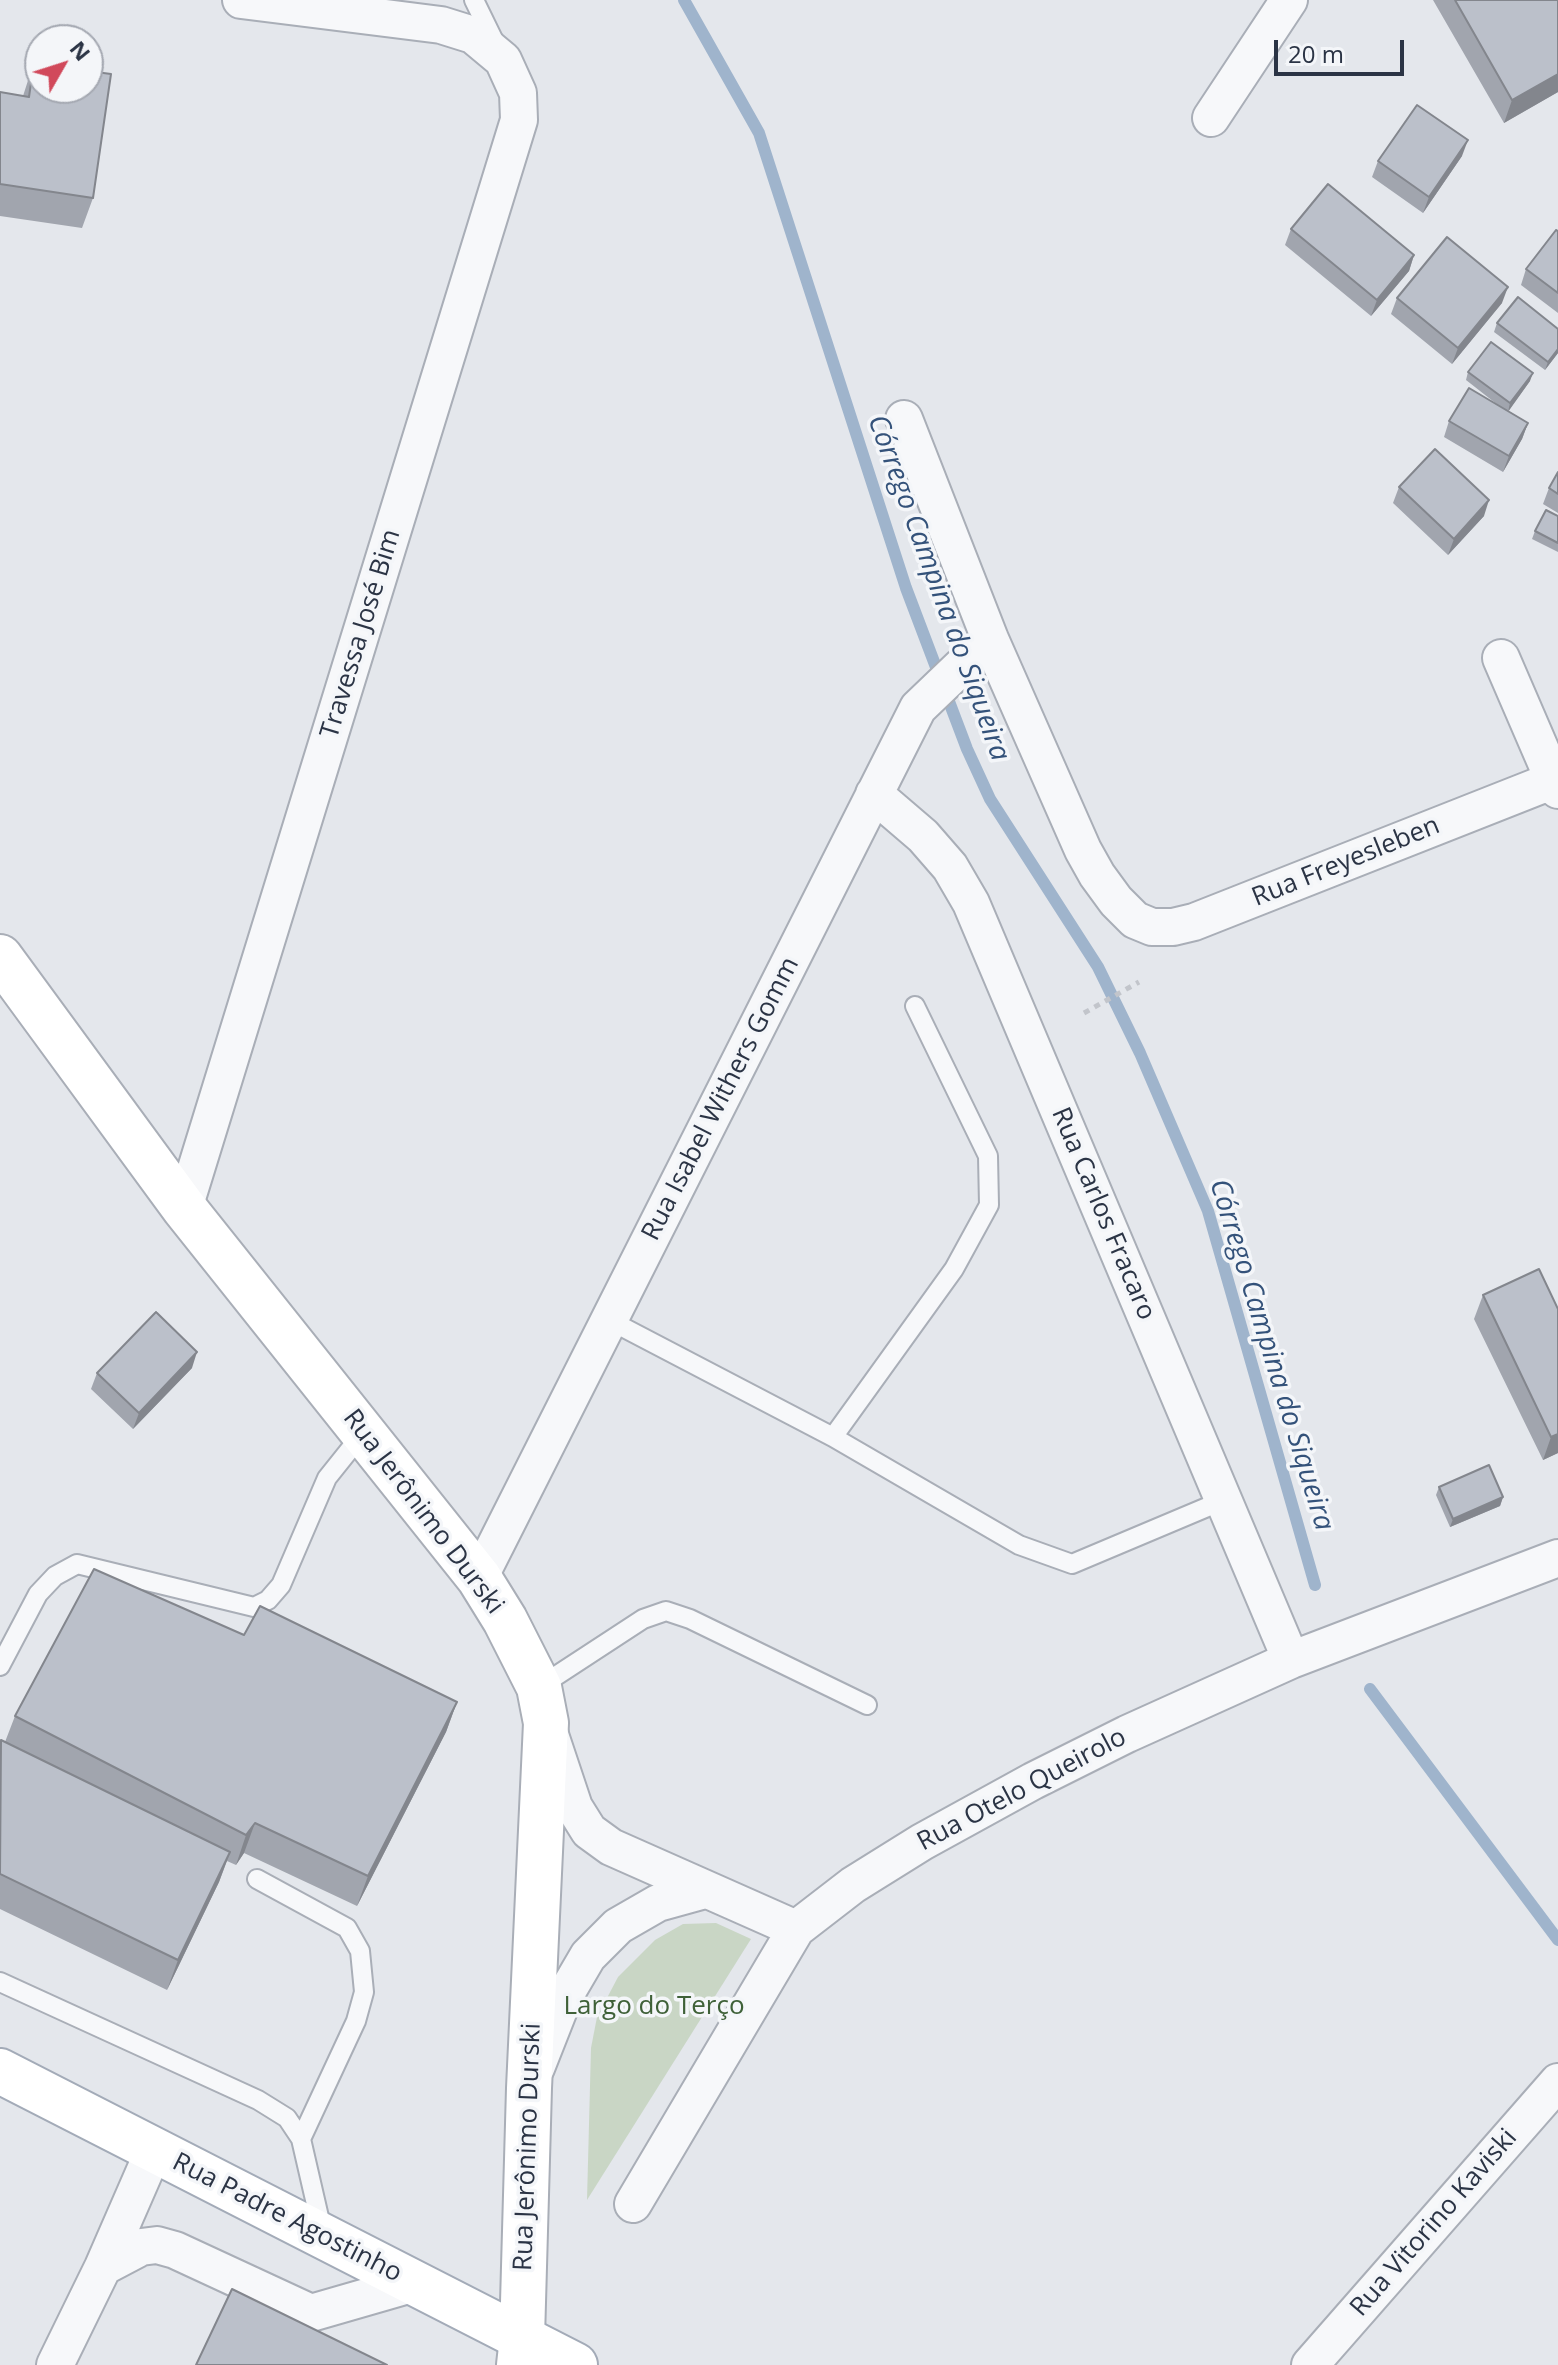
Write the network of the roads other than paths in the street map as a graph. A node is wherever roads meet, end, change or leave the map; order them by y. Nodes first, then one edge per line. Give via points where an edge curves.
1 (241, 0) edge
2 (474, 0) edge
3 (1289, 0) edge
4 (503, 60) junction
5 (1211, 118) dead end
6 (904, 419) dead end
7 (977, 651) junction
8 (1501, 658) dead end
9 (1556, 785) edge
10 (874, 794) junction
11 (0, 957) edge
12 (915, 1006) dead end
13 (184, 1208) junction
14 (609, 1320) junction
15 (363, 1433) junction
16 (833, 1437) junction
17 (1224, 1500) junction
18 (1558, 1558) edge
19 (479, 1578) junction
20 (1291, 1660) junction
21 (0, 1666) edge
22 (542, 1705) junction
23 (867, 1705) dead end
24 (257, 1879) dead end
25 (705, 1890) junction
26 (796, 1929) junction
27 (0, 1982) edge
28 (0, 2071) edge
29 (1558, 2082) edge
30 (529, 2088) junction
31 (301, 2139) junction
32 (154, 2150) junction
33 (633, 2204) dead end
34 (323, 2236) junction
35 (103, 2267) junction
36 (415, 2283) junction
37 (520, 2352) edge
38 (55, 2365) edge
39 (575, 2365) edge
40 (1310, 2365) edge

1 - 4 street via 441,25 473,35
2 - 4 lane
3 - 5 street
4 - 13 street, Travessa José Bim via 518,93 519,120
6 - 7 street
7 - 9 street, Rua Freyesleben via 1097,875 1135,920 1152,927 1194,922
7 - 10 street, Rua Isabel Withers Gomm via 918,708
8 - 9 street
10 - 14 street, Rua Isabel Withers Gomm
10 - 17 street, Rua Carlos Fracaro via 923,836 971,903
11 - 13 street, Rua Jerônimo Durski
12 - 16 lane via 988,1156 989,1205 954,1269
13 - 15 street, Rua Jerônimo Durski
14 - 16 lane
14 - 19 street, Rua Isabel Withers Gomm
15 - 19 street, Rua Jerônimo Durski
15 - 21 lane via 327,1478 281,1585 268,1600 254,1607 77,1564 38,1594
16 - 17 lane via 1019,1545 1072,1564
17 - 20 street, Rua Carlos Fracaro
18 - 20 street, Rua Otelo Queirolo
19 - 22 street, Rua Jerônimo Durski via 511,1630
20 - 26 street, Rua Otelo Queirolo via 1033,1781 853,1885
22 - 23 lane via 643,1619 666,1611
22 - 25 street via 574,1807 589,1831 611,1847
22 - 30 street, Rua Jerônimo Durski
24 - 31 lane via 347,1928 360,1951 364,1992 356,2021
25 - 26 street
25 - 30 street via 658,1903 618,1926 588,1956 564,1997
26 - 33 street, Rua Otelo Queirolo
27 - 31 lane via 258,2100 287,2118
28 - 32 street, Rua Padre Agostinho
29 - 40 street, Rua Vitorino Kaviski
30 - 37 street, Rua Jerônimo Durski
31 - 34 lane
32 - 34 street, Rua Padre Agostinho
32 - 35 street
34 - 36 street, Rua Padre Agostinho
35 - 36 street via 141,2247 157,2245 311,2313
35 - 38 street
36 - 37 street, Rua Padre Agostinho
37 - 39 street, Rua Padre Agostinho

